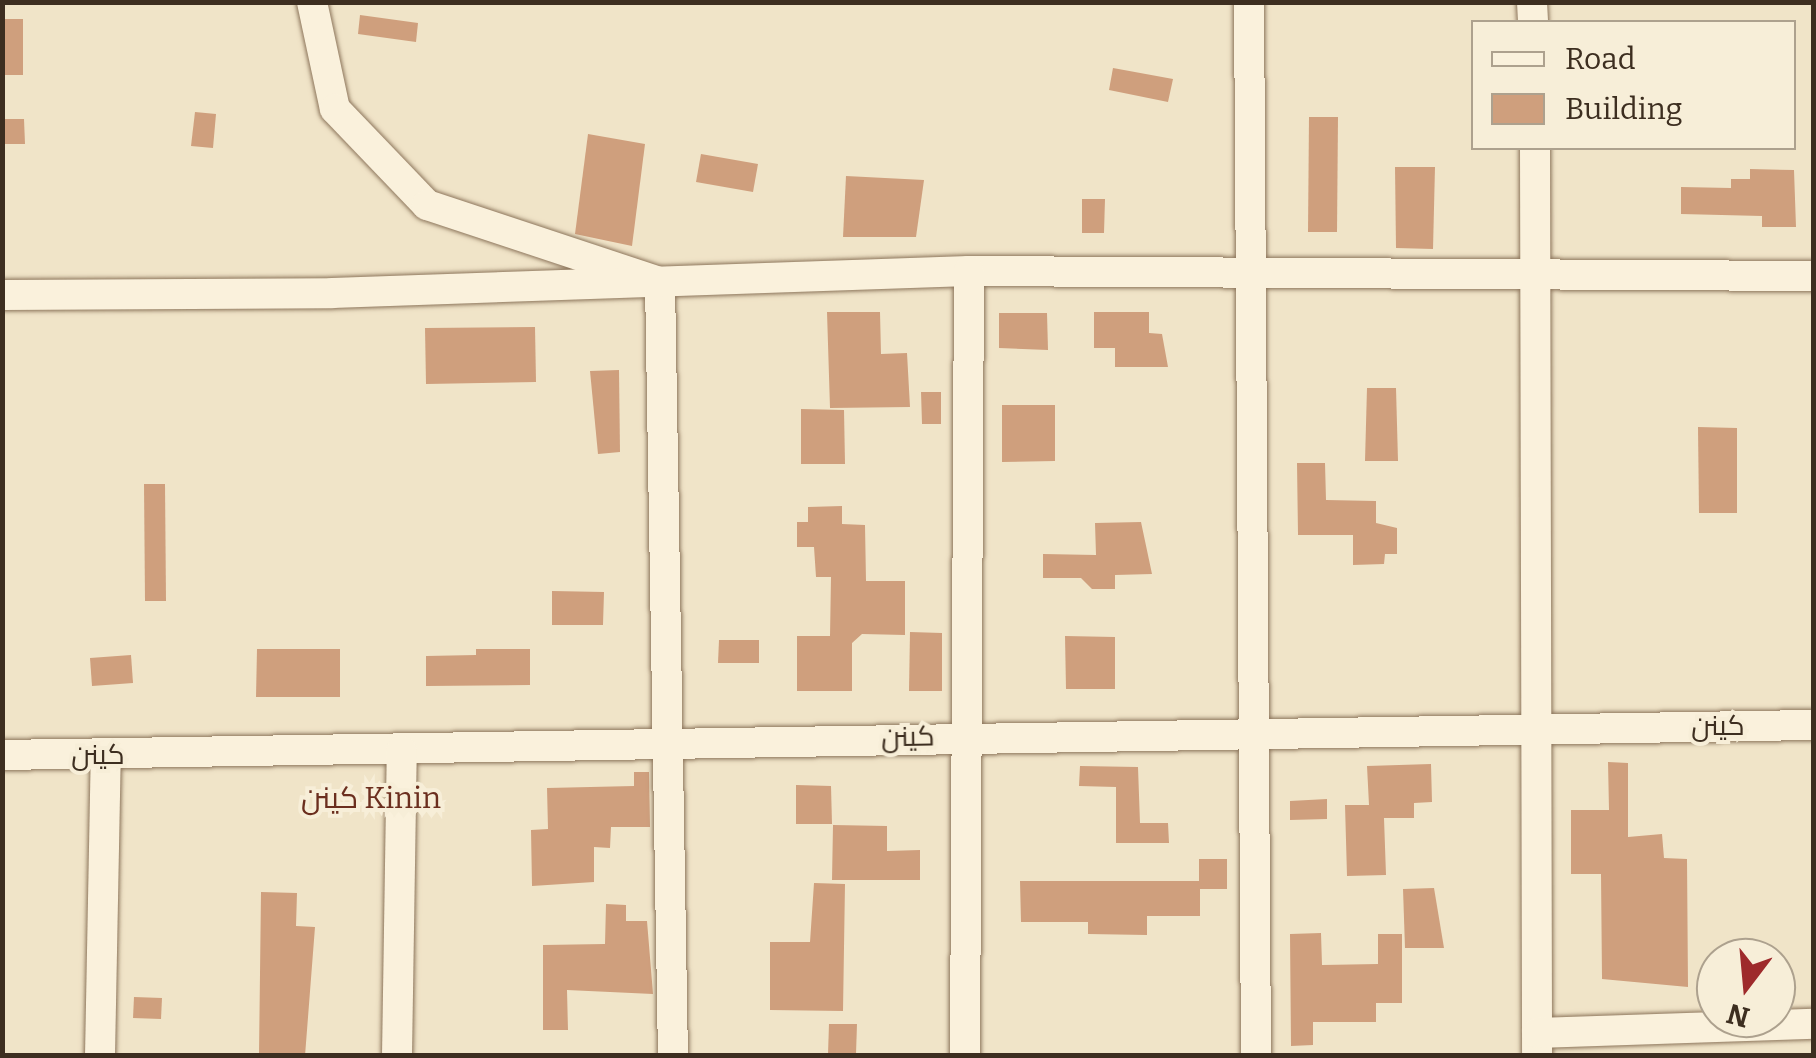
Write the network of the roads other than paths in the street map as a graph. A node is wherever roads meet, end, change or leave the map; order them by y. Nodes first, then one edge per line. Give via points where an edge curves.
1 (312, 2) edge
2 (1249, 2) edge
3 (1535, 150) edge
4 (1254, 269) junction
5 (969, 271) junction
6 (1538, 274) junction
7 (1814, 276) edge
8 (660, 282) junction
9 (2, 295) edge
10 (1814, 725) edge
11 (1536, 727) junction
12 (1256, 732) junction
13 (962, 736) junction
14 (663, 740) junction
15 (402, 750) junction
16 (2, 755) edge
17 (106, 756) junction
18 (1814, 1024) edge
19 (1537, 1044) edge
20 (100, 1056) edge
21 (397, 1056) edge
22 (673, 1056) edge
23 (966, 1056) edge
24 (1256, 1056) edge

1 - 8 street via 335,109 426,205
2 - 4 street
3 - 6 street
4 - 5 street
4 - 6 street
4 - 12 street
5 - 8 street
5 - 13 street
6 - 7 street
6 - 11 street
8 - 9 street
8 - 14 street
10 - 11 street, كينن
11 - 12 street, كينن
11 - 19 street
12 - 13 street, كينن
12 - 24 street
13 - 14 street, كينن
13 - 23 street
14 - 15 street, كينن
14 - 22 street
15 - 17 street, كينن
15 - 21 street
16 - 17 street, كينن
17 - 20 street
18 - 19 street

